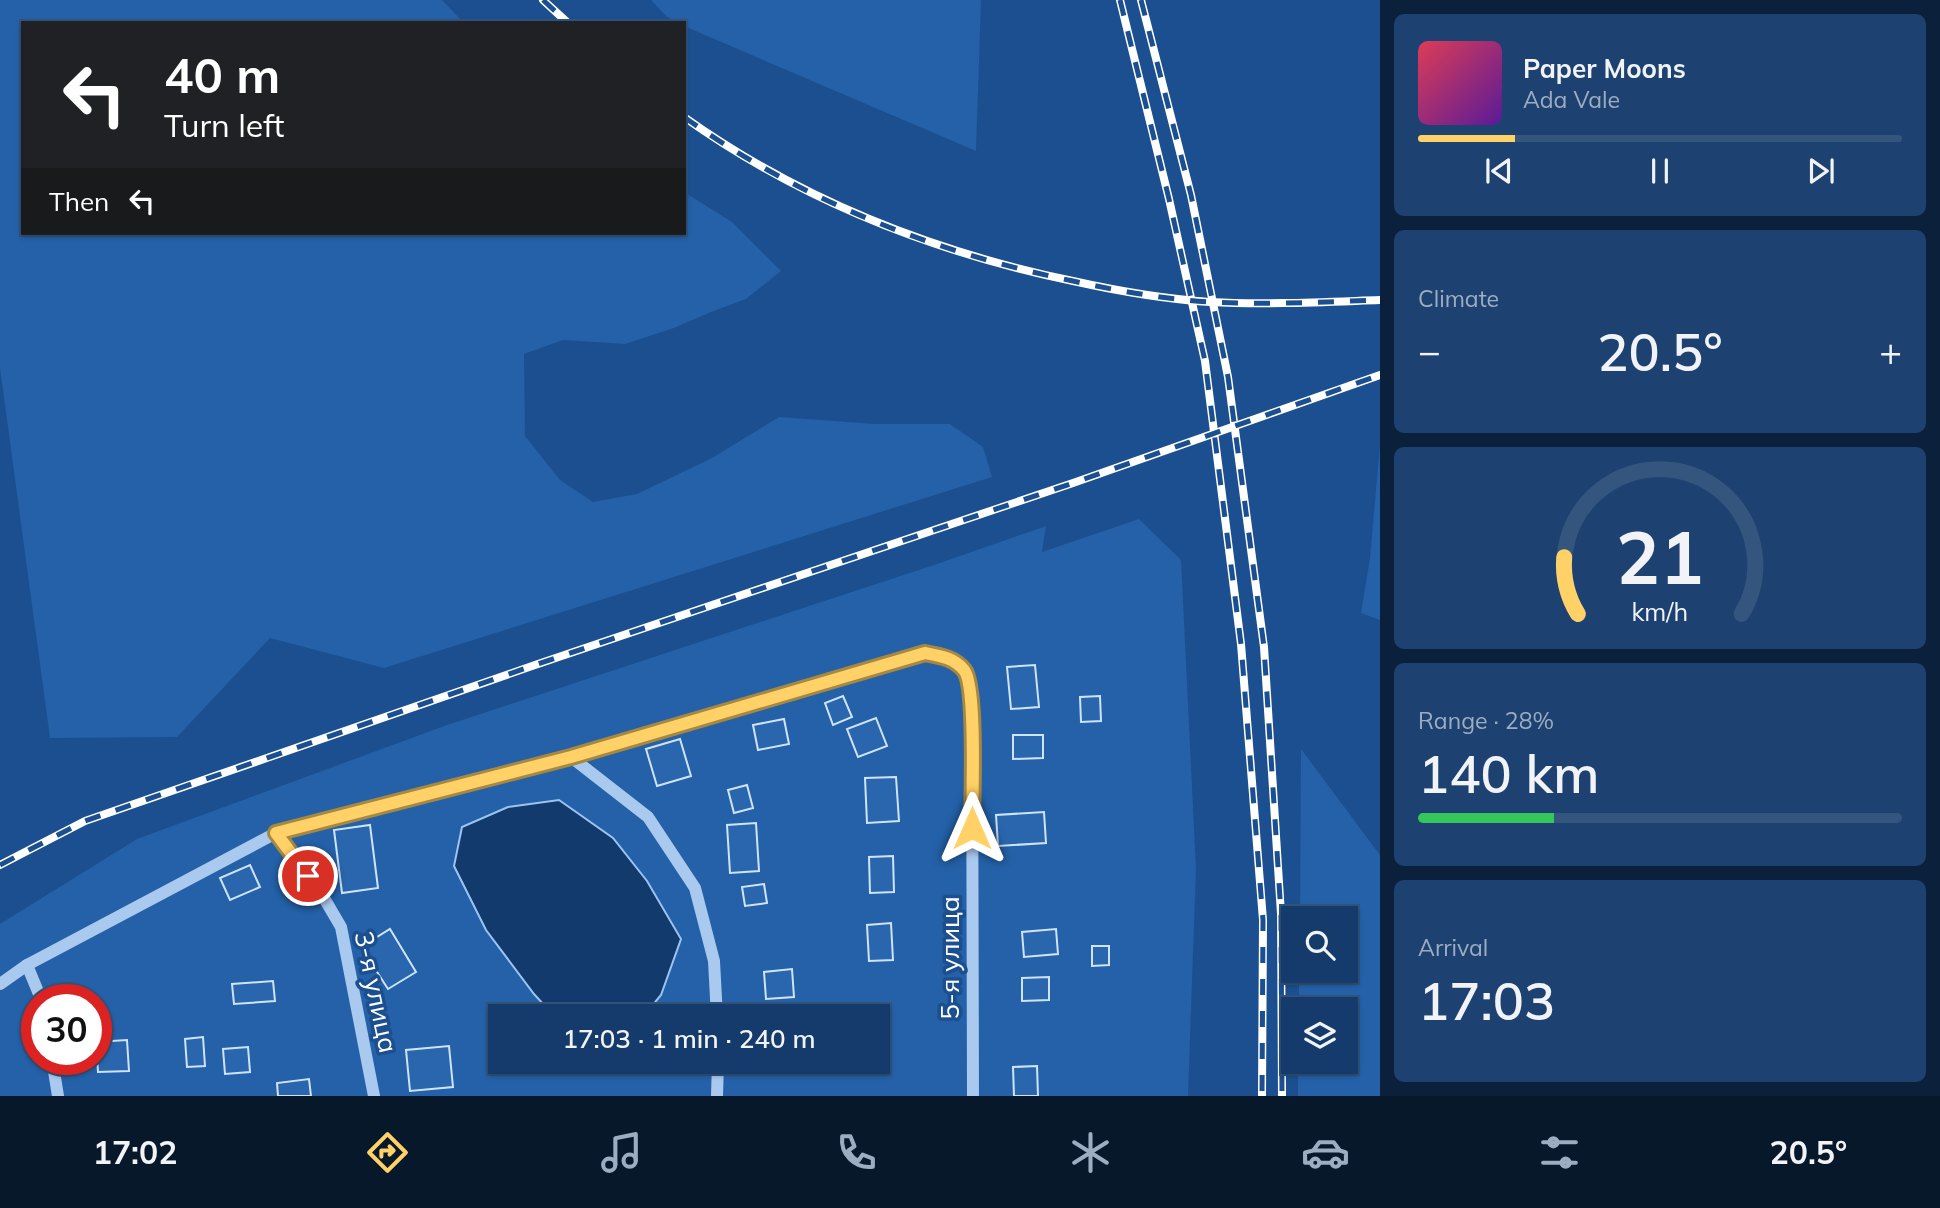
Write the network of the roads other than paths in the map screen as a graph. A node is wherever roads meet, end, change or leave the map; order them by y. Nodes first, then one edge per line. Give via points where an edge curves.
1 (571, 757) junction
2 (276, 833) junction
3 (27, 965) junction
4 (0, 984) edge
5 (35, 984) edge
6 (716, 1004) edge
7 (718, 1074) edge
8 (55, 1075) edge
9 (58, 1096) edge
10 (374, 1096) edge
11 (717, 1096) edge
12 (973, 1096) edge

1 - 2 street
1 - 6 street via 648,817 695,888 714,961
1 - 12 street, 5-я улица via 925,653 949,657 966,672 972,694
2 - 3 street
2 - 10 street, 3-я улица via 341,927
3 - 4 street
3 - 5 street
7 - 11 street
8 - 9 street

